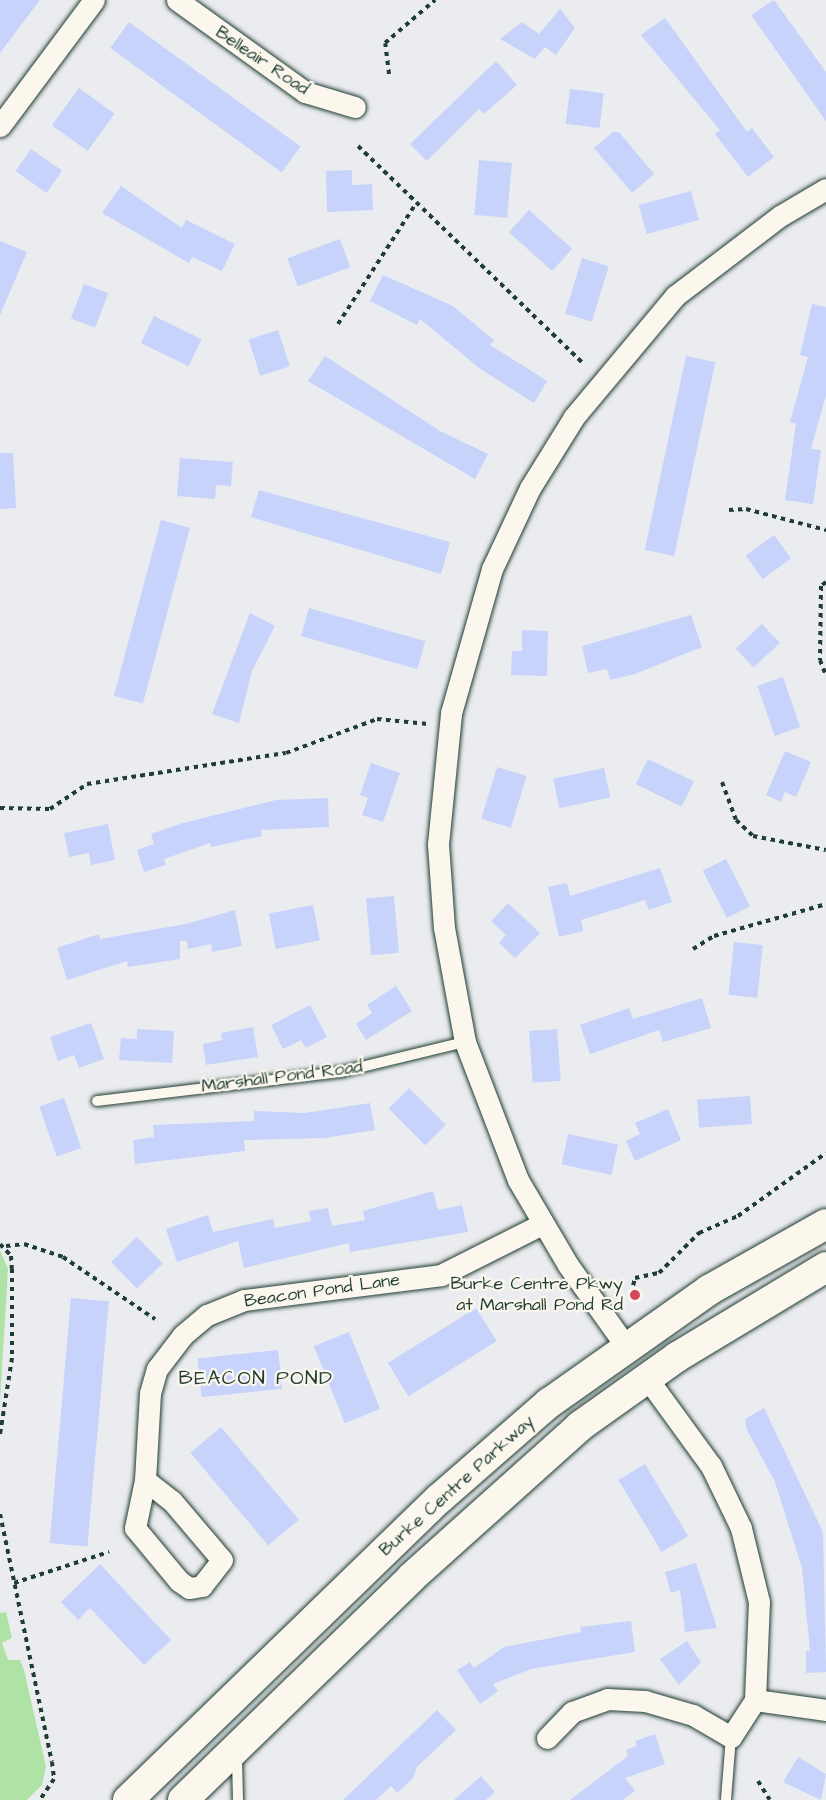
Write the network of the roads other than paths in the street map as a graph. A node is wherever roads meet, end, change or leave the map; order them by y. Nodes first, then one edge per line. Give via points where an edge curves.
1 (94, 0) edge
2 (177, 0) edge
3 (355, 107) dead end
4 (0, 126) edge
5 (826, 189) edge
6 (465, 1042) junction
7 (97, 1101) dead end
8 (542, 1224) junction
9 (826, 1224) edge
10 (826, 1267) edge
11 (625, 1345) junction
12 (647, 1378) junction
13 (145, 1480) junction
14 (755, 1700) junction
15 (826, 1710) edge
16 (731, 1737) junction
17 (547, 1738) dead end
18 (239, 1744) junction
19 (128, 1800) edge
20 (183, 1800) edge
21 (238, 1800) edge
22 (726, 1800) edge

1 - 4 street
2 - 3 street, Belleair Road via 305,92
5 - 6 street via 719,261 675,296 629,346 549,455 492,569 456,684 438,844 444,928
6 - 7 lane, Marshall Pond Road via 341,1072
6 - 8 street via 496,1132
8 - 11 street
8 - 13 street, Beacon Pond Lane via 441,1275 244,1300 207,1315 176,1342 158,1369 144,1421
9 - 11 main road, Burke Centre Parkway
10 - 12 main road, Burke Centre Parkway
11 - 12 main road
11 - 19 main road, Burke Centre Parkway via 440,1498
12 - 14 street via 711,1466 741,1528 759,1602
12 - 18 main road, Burke Centre Parkway via 495,1500
13 - 13 street, Beacon Pond Lane via 138,1538 179,1581 189,1588 202,1586 222,1560 172,1501
14 - 15 street
14 - 16 street
16 - 17 street via 693,1715 628,1699 588,1704 572,1712
16 - 22 lane
18 - 20 main road, Burke Centre Parkway
18 - 21 lane via 234,1777

